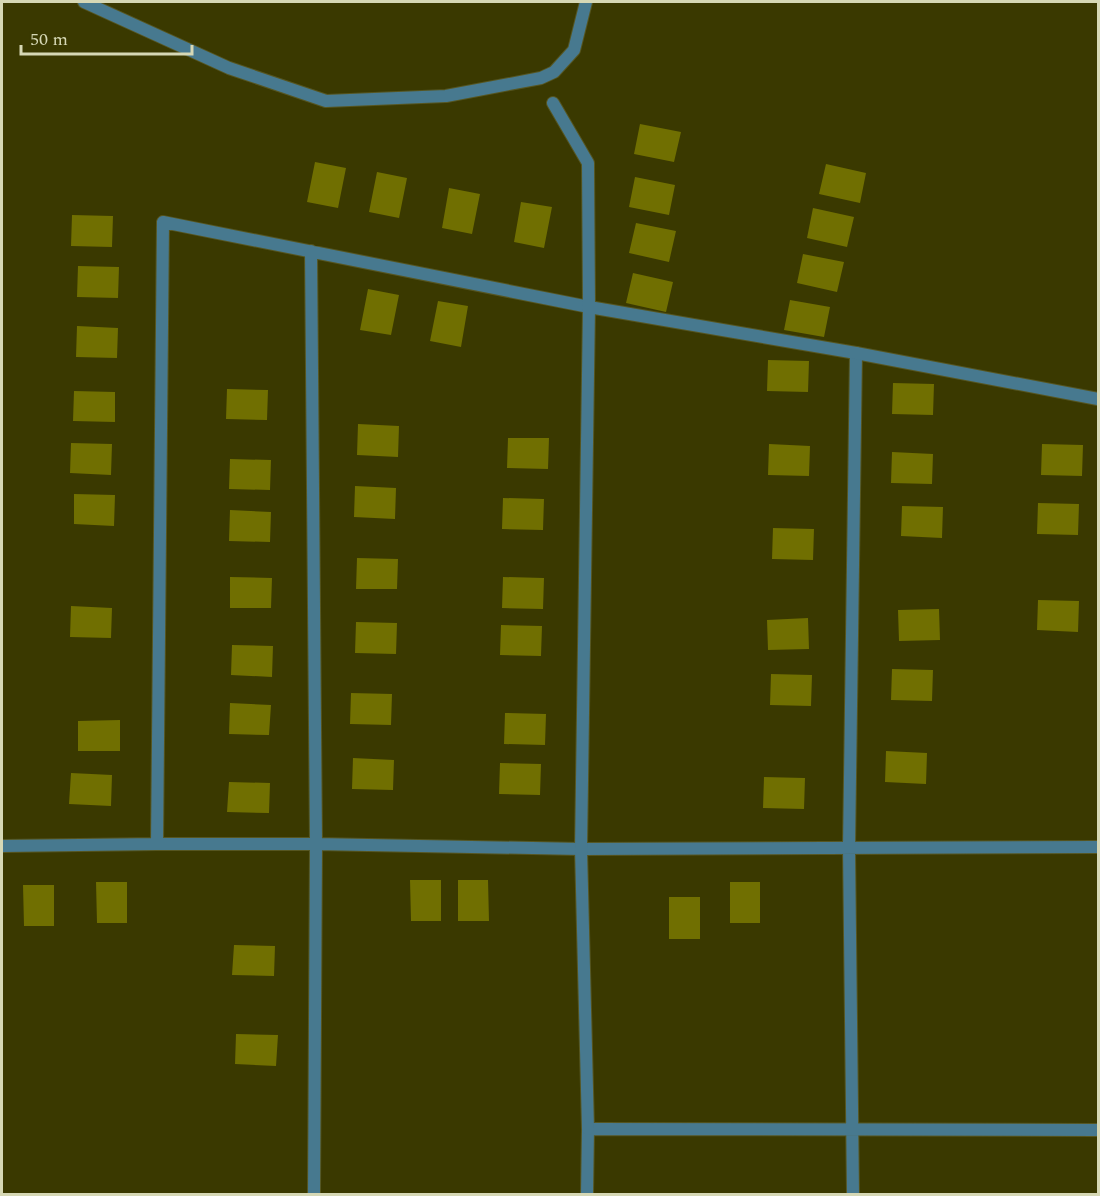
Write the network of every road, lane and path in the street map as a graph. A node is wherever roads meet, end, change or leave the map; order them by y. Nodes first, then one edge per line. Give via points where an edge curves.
1 (84, 2) edge
2 (586, 2) edge
3 (554, 103) dead end
4 (311, 250) junction
5 (589, 308) junction
6 (856, 353) junction
7 (1098, 399) edge
8 (156, 844) junction
9 (316, 844) junction
10 (2, 846) edge
11 (1098, 847) edge
12 (849, 848) junction
13 (581, 849) junction
14 (588, 1129) junction
15 (853, 1130) junction
16 (1098, 1130) edge
17 (314, 1194) edge
18 (587, 1194) edge
19 (853, 1194) edge

1 - 2 street via 229,68 327,101 347,101 446,96 540,78 554,72 574,50
3 - 5 street via 588,163
4 - 5 street
4 - 8 street via 163,222
4 - 9 street
5 - 6 street
5 - 13 street
6 - 7 street
6 - 12 street
8 - 9 street
8 - 10 street
9 - 13 street
9 - 17 street
11 - 12 street
12 - 13 street
12 - 15 street
13 - 14 street
14 - 15 street
14 - 18 street
15 - 16 street
15 - 19 street

